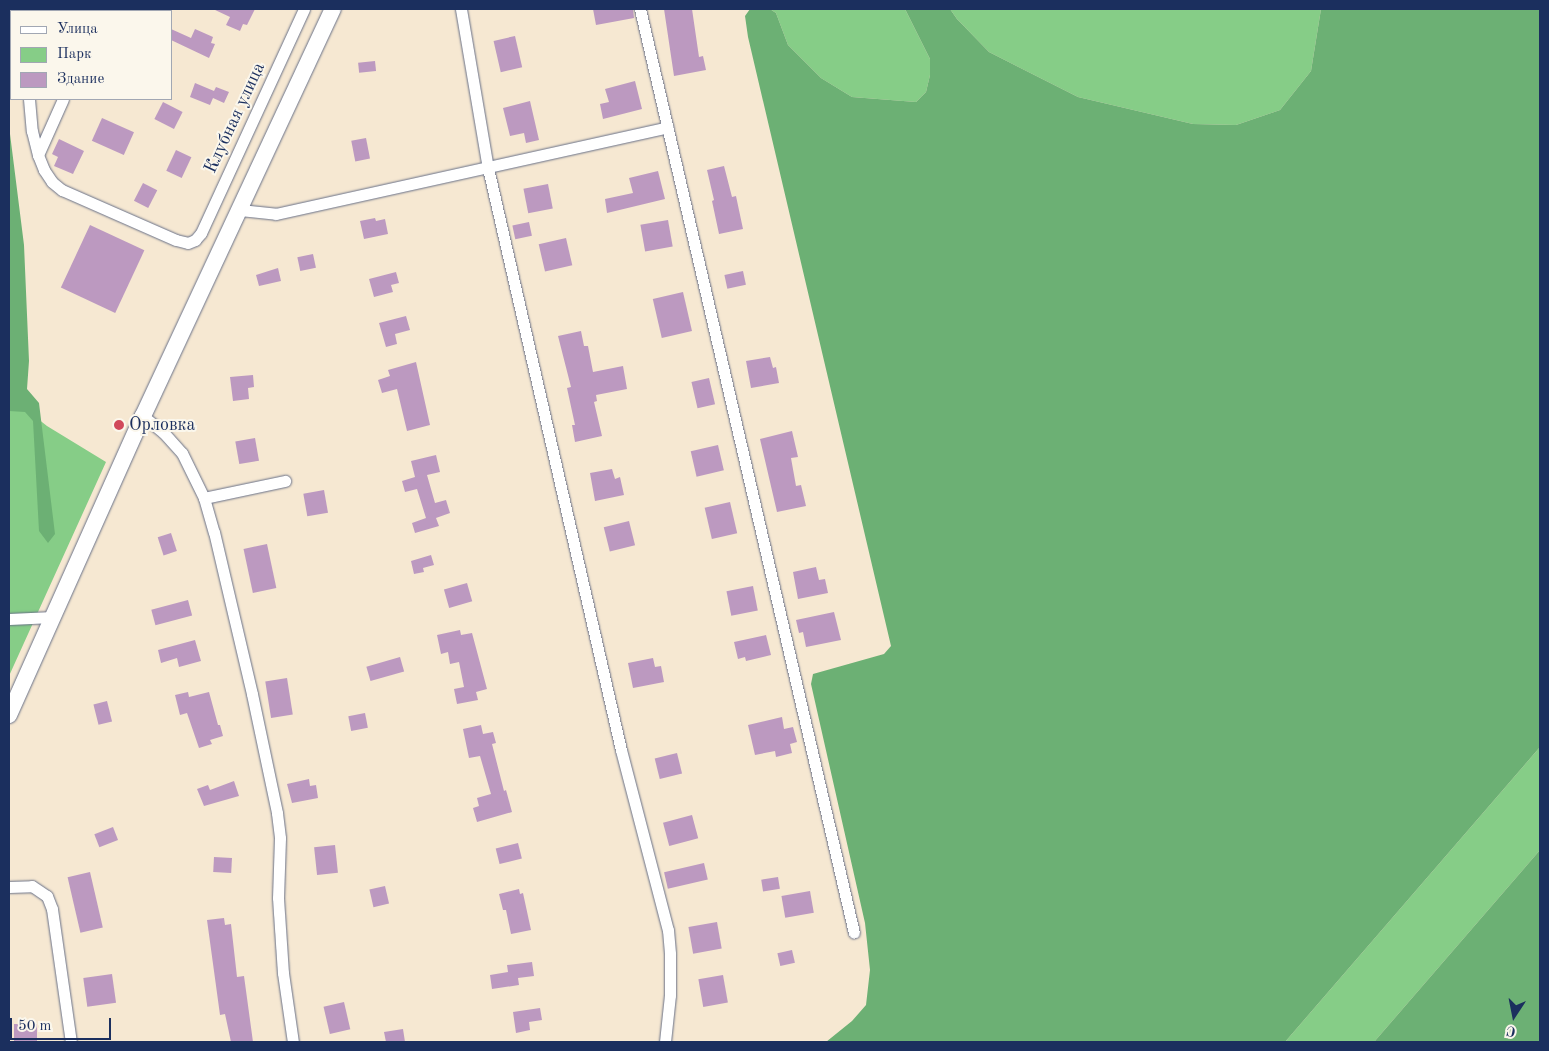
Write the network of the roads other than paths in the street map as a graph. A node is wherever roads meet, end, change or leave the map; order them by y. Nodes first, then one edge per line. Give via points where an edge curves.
1 (304, 9) edge
2 (333, 9) edge
3 (461, 9) edge
4 (640, 9) edge
5 (28, 100) edge
6 (63, 100) edge
7 (667, 127) junction
8 (38, 155) junction
9 (488, 168) junction
10 (240, 210) junction
11 (143, 416) junction
12 (285, 481) dead end
13 (204, 498) junction
14 (53, 617) junction
15 (9, 619) edge
16 (9, 715) edge
17 (9, 887) edge
18 (854, 933) dead end
19 (71, 1042) edge
20 (293, 1042) edge
21 (665, 1042) edge

1 - 8 street, Клубная улица via 195,240 188,243 176,240 62,190 52,182
2 - 10 main road
3 - 9 street
4 - 7 street
5 - 8 street
6 - 8 street
7 - 9 street
7 - 18 street
9 - 10 street via 276,214
9 - 21 street via 620,750 668,930 670,995
10 - 11 main road
11 - 13 street via 182,453
11 - 14 main road
12 - 13 street
13 - 20 street via 252,694 277,814 283,973
14 - 15 street
14 - 16 main road
17 - 19 street via 32,886 47,896 52,909

